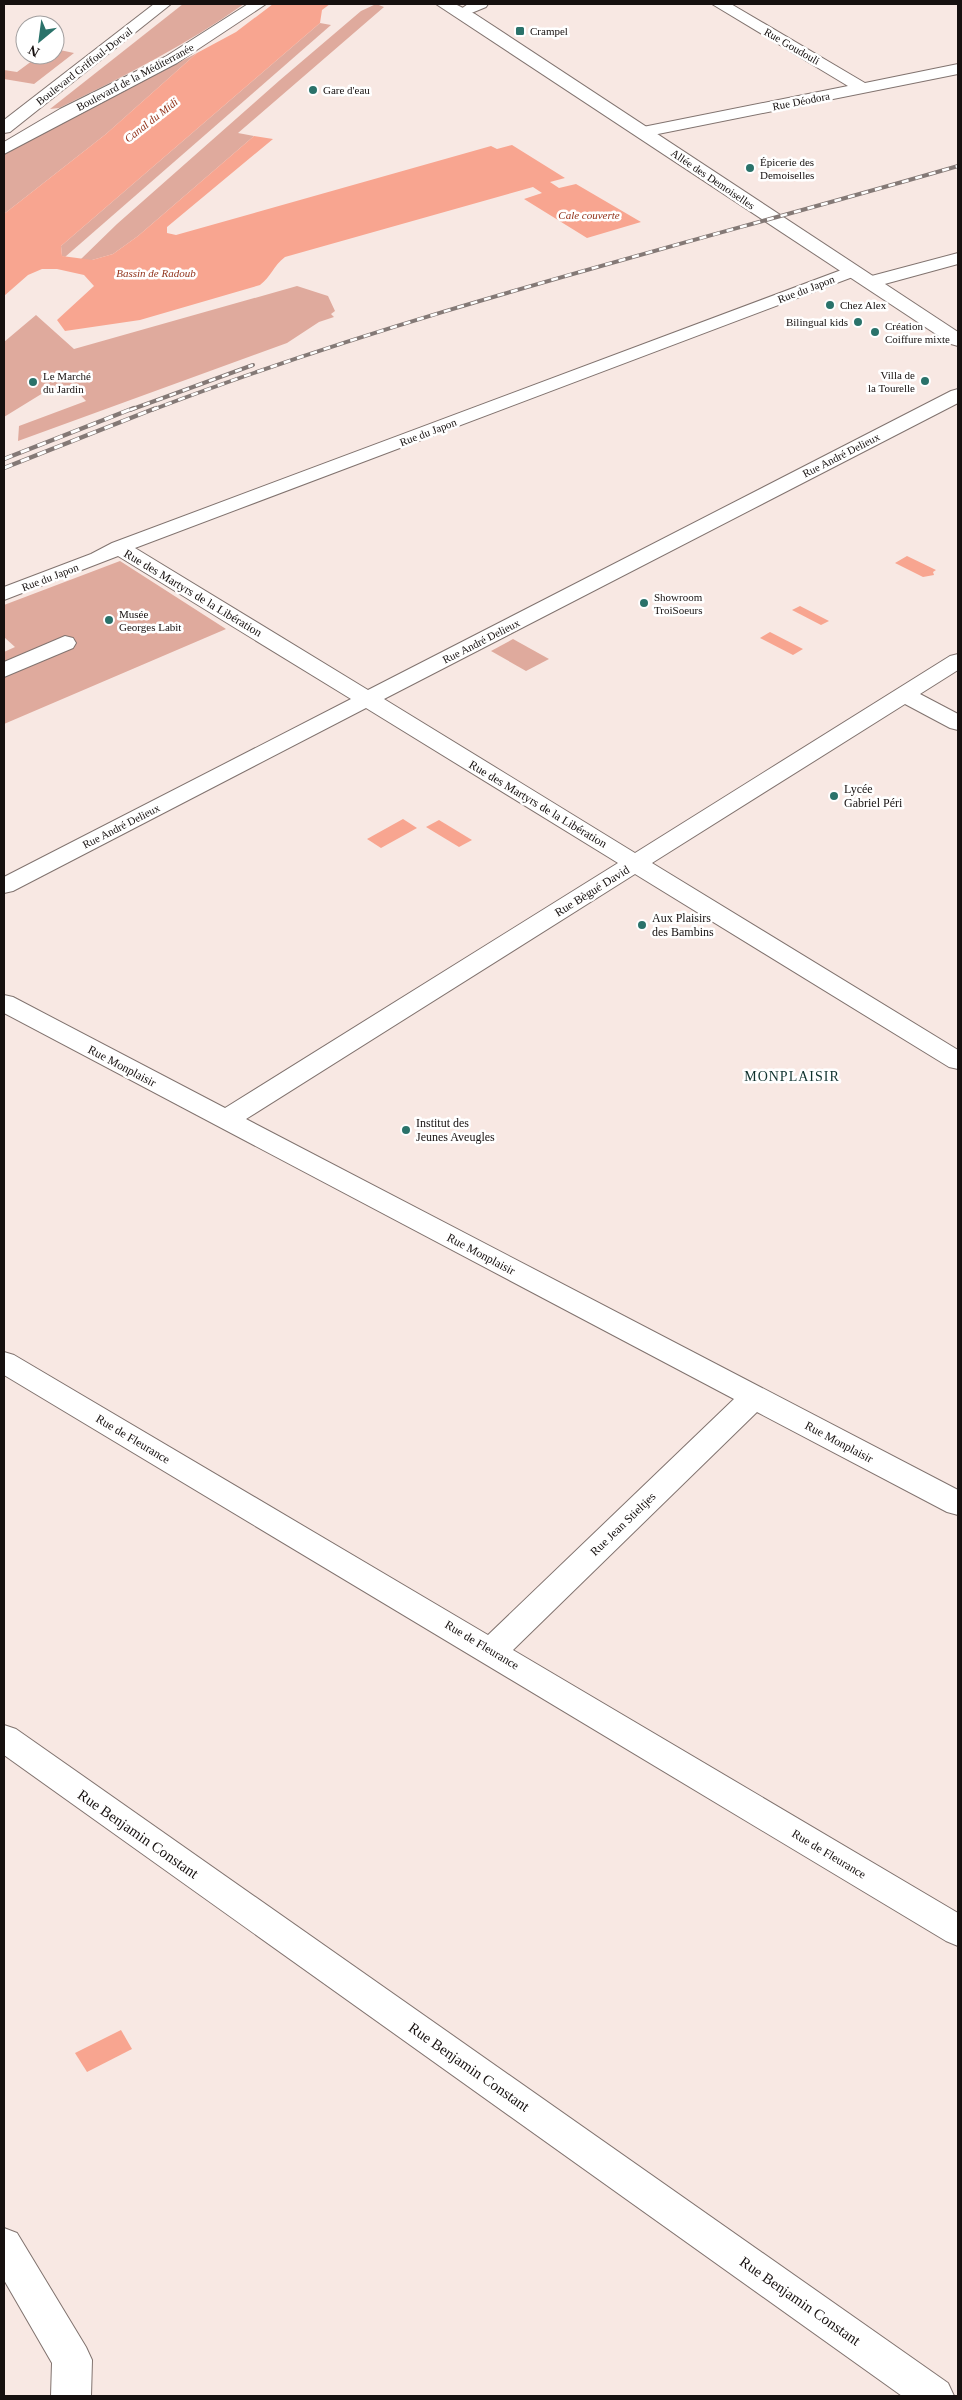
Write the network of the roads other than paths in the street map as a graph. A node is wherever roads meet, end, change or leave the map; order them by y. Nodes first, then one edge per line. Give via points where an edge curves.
1 (163, 4) edge
2 (258, 4) edge
3 (444, 4) edge
4 (720, 4) edge
5 (471, 8) edge
6 (958, 70) edge
7 (864, 89) junction
8 (61, 116) junction
9 (8, 125) edge
10 (643, 132) junction
11 (4, 149) edge
12 (958, 258) edge
13 (852, 271) junction
14 (870, 282) junction
15 (958, 340) edge
16 (958, 395) edge
17 (119, 547) junction
18 (4, 594) edge
19 (65, 642) dead end
20 (958, 661) edge
21 (4, 670) edge
22 (904, 695) junction
23 (367, 700) junction
24 (958, 723) edge
25 (636, 863) junction
26 (4, 886) edge
27 (4, 1003) edge
28 (958, 1060) edge
29 (225, 1120) junction
30 (4, 1362) edge
31 (754, 1398) junction
32 (958, 1504) edge
33 (492, 1651) junction
34 (4, 1738) edge
35 (958, 1931) edge
36 (4, 2245) edge
37 (71, 2396) edge
38 (934, 2396) edge

1 - 9 street, Boulevard Griffoul-Dorval
2 - 8 street, Boulevard de la Méditerranée via 171,60
3 - 5 street, Allée des Demoiselles
4 - 7 street, Rue Goudouli
5 - 10 street, Allée des Demoiselles
6 - 7 street, Rue Déodora
7 - 10 street, Rue Déodora
8 - 9 street
8 - 11 street
10 - 13 street, Allée des Demoiselles
12 - 14 street
13 - 14 street, Allée des Demoiselles
13 - 17 street, Rue du Japon
14 - 15 street, Allée des Demoiselles
16 - 23 street, Rue André Delieux
17 - 18 street, Rue du Japon
17 - 23 street, Rue des Martyrs de la Libération
19 - 21 street
20 - 22 street, Rue Bègué David
22 - 24 street
22 - 25 street, Rue Bègué David
23 - 25 street, Rue des Martyrs de la Libération
23 - 26 street, Rue André Delieux
25 - 28 street, Rue des Martyrs de la Libération
25 - 29 street, Rue Bègué David
27 - 29 street, Rue Monplaisir
29 - 31 street, Rue Monplaisir
30 - 33 street, Rue de Fleurance
31 - 32 street, Rue Monplaisir
31 - 33 street, Rue Jean Stieltjes
33 - 35 street, Rue de Fleurance
34 - 38 street, Rue Benjamin Constant
36 - 37 street via 72,2360

